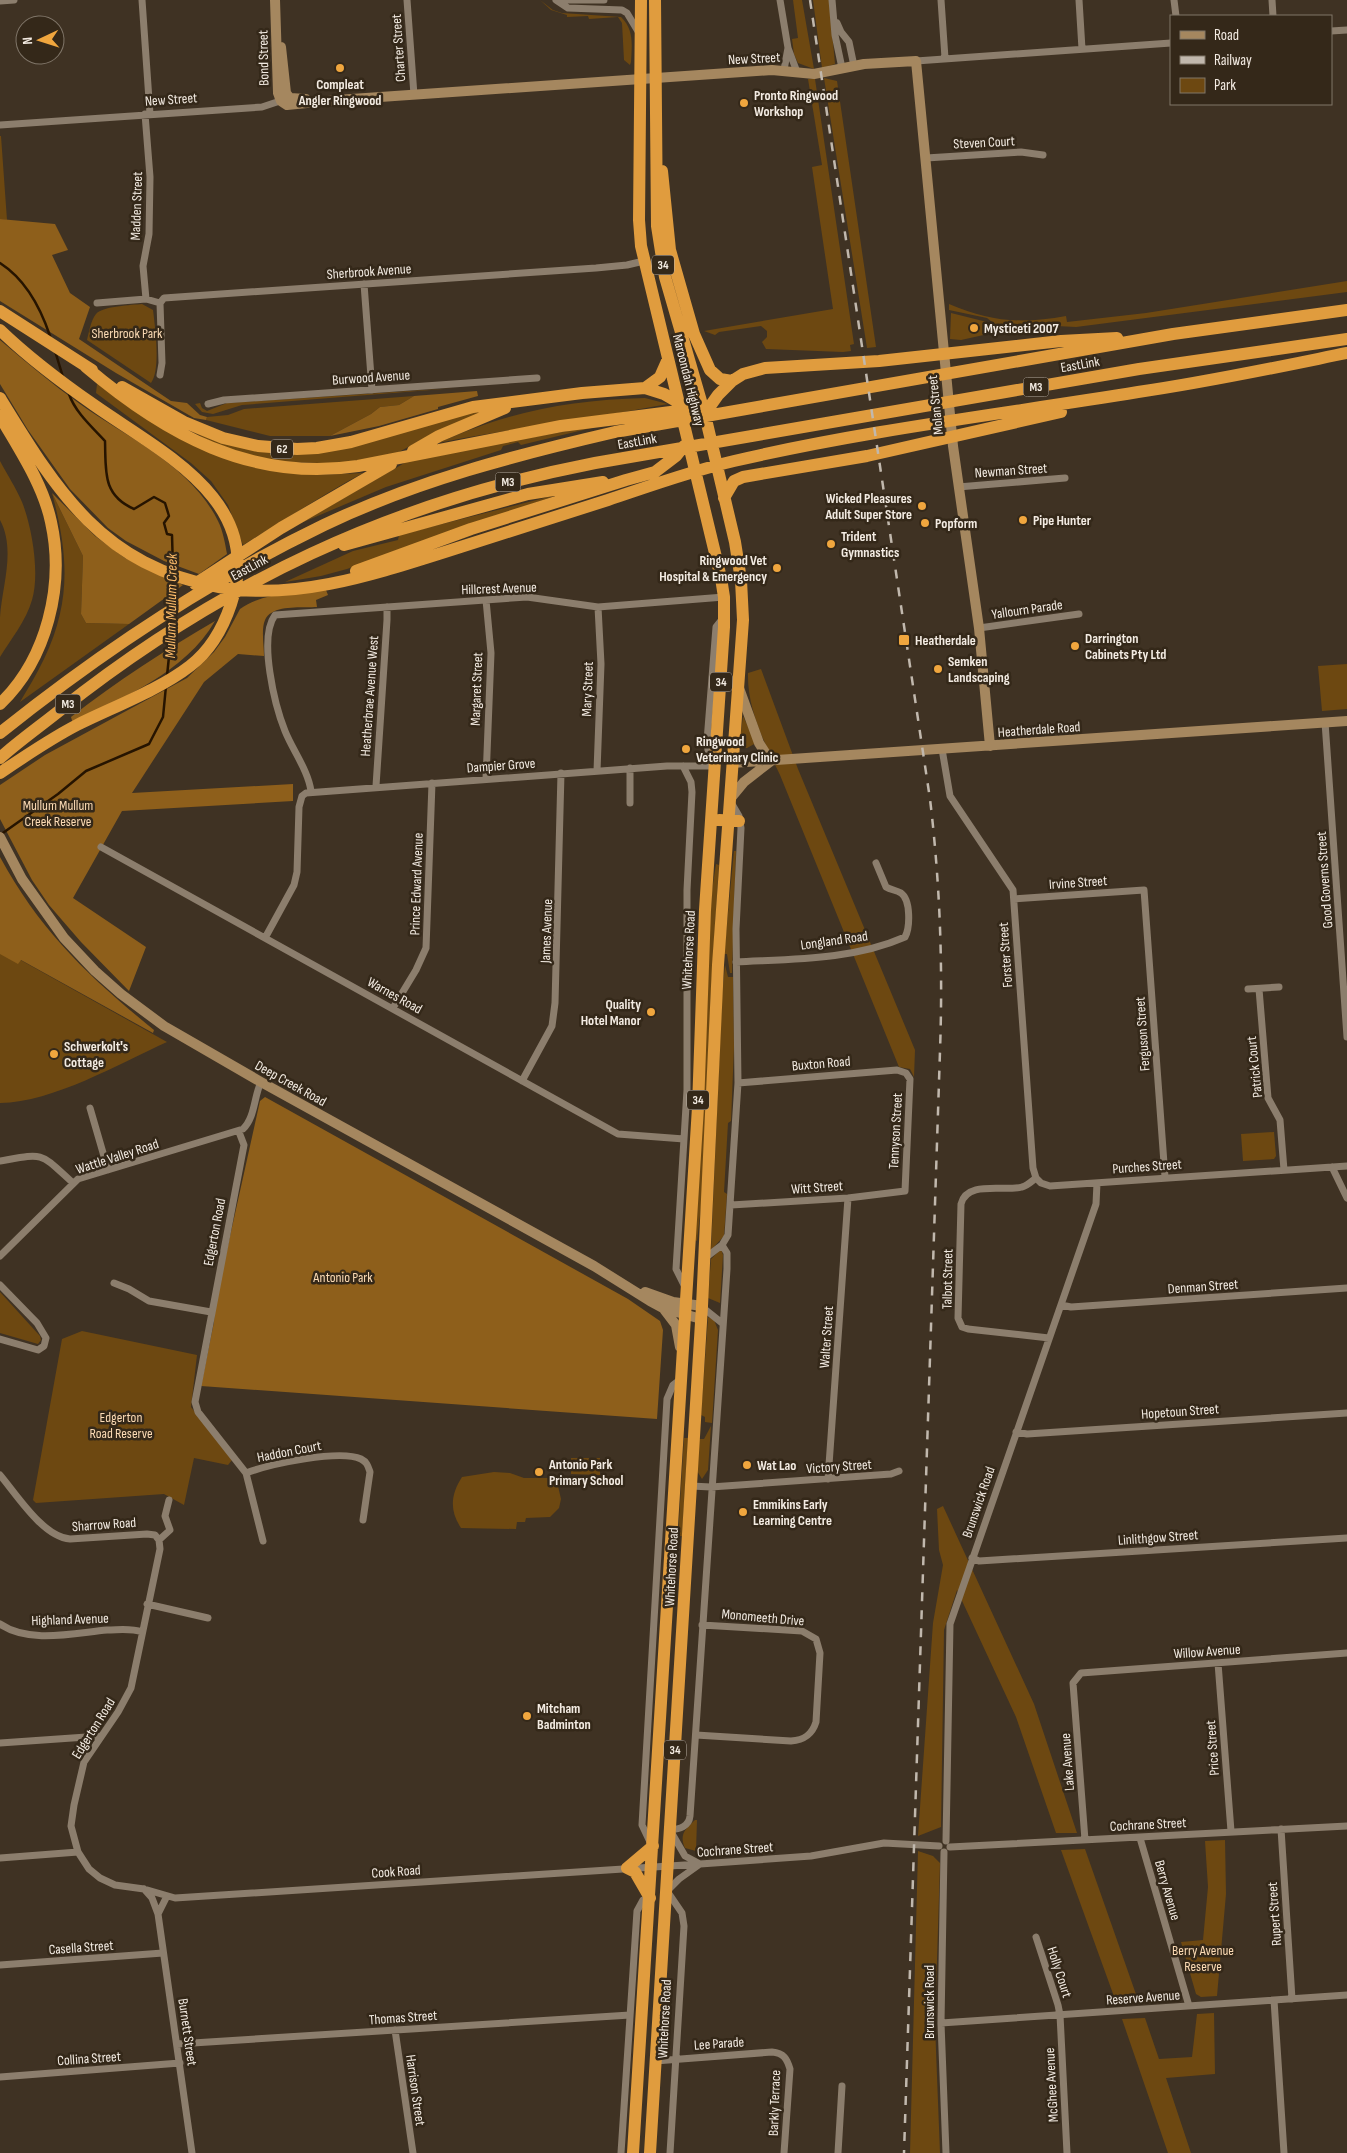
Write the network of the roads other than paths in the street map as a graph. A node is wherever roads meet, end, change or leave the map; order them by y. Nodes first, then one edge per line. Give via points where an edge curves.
1 (14, 0) edge
2 (142, 0) edge
3 (275, 0) edge
4 (407, 0) edge
5 (556, 0) edge
6 (561, 0) edge
7 (604, 0) edge
8 (641, 0) edge
9 (650, 0) edge
10 (655, 0) edge
11 (780, 0) edge
12 (832, 0) edge
13 (941, 0) edge
14 (1079, 0) edge
15 (1174, 0) edge
16 (1272, 0) edge
17 (0, 1) edge
18 (1176, 15) edge
19 (1273, 15) edge
20 (276, 17) junction
21 (835, 18) junction
22 (1347, 30) edge
23 (1332, 31) edge
24 (640, 35) junction
25 (1170, 42) edge
26 (788, 48) junction
27 (1082, 49) junction
28 (945, 58) junction
29 (916, 61) junction
30 (854, 66) junction
31 (842, 68) junction
32 (784, 70) junction
33 (797, 72) junction
34 (655, 78) junction
35 (641, 79) junction
36 (414, 94) junction
37 (285, 96) junction
38 (147, 114) junction
39 (0, 125) edge
40 (655, 142) junction
41 (1043, 155) dead end
42 (926, 158) junction
43 (644, 261) junction
44 (364, 284) junction
45 (146, 299) junction
46 (97, 303) dead end
47 (160, 303) junction
48 (1347, 310) edge
49 (0, 311) edge
50 (0, 330) edge
51 (1173, 334) junction
52 (1347, 339) edge
53 (1347, 354) edge
54 (668, 359) junction
55 (86, 367) junction
56 (965, 372) junction
57 (160, 374) dead end
58 (536, 378) dead end
59 (732, 381) junction
60 (645, 388) junction
61 (372, 390) junction
62 (1141, 392) junction
63 (0, 398) edge
64 (520, 402) junction
65 (691, 403) junction
66 (208, 404) dead end
67 (0, 416) edge
68 (704, 420) junction
69 (688, 437) junction
70 (694, 463) junction
71 (666, 465) junction
72 (1065, 478) dead end
73 (626, 480) junction
74 (698, 483) junction
75 (958, 487) junction
76 (724, 498) junction
77 (300, 557) junction
78 (324, 584) junction
79 (724, 597) junction
80 (486, 600) junction
81 (387, 607) junction
82 (598, 607) junction
83 (1080, 614) dead end
84 (979, 628) junction
85 (139, 629) junction
86 (738, 685) junction
87 (0, 704) edge
88 (1347, 721) edge
89 (1325, 722) junction
90 (0, 733) edge
91 (990, 746) junction
92 (942, 749) junction
93 (0, 758) edge
94 (775, 761) junction
95 (732, 763) junction
96 (683, 766) junction
97 (715, 766) junction
98 (630, 768) junction
99 (597, 771) junction
100 (0, 773) edge
101 (562, 773) junction
102 (486, 779) junction
103 (432, 783) junction
104 (376, 786) junction
105 (311, 791) junction
106 (729, 800) junction
107 (630, 802) dead end
108 (712, 819) junction
109 (733, 821) junction
110 (0, 837) edge
111 (101, 848) dead end
112 (876, 863) dead end
113 (1144, 890) joint
114 (1014, 898) junction
115 (265, 938) junction
116 (736, 962) junction
117 (1279, 987) dead end
118 (1248, 989) dead end
119 (1259, 989) junction
120 (393, 1008) junction
121 (1347, 1037) edge
122 (906, 1073) joint
123 (522, 1081) junction
124 (261, 1082) junction
125 (738, 1083) junction
126 (90, 1108) dead end
127 (239, 1132) junction
128 (684, 1139) junction
129 (0, 1161) edge
130 (1347, 1166) edge
131 (1332, 1167) junction
132 (108, 1170) junction
133 (1284, 1170) junction
134 (1165, 1177) junction
135 (1036, 1178) junction
136 (1097, 1182) junction
137 (72, 1183) junction
138 (905, 1192) joint
139 (848, 1198) junction
140 (1347, 1198) edge
141 (731, 1205) junction
142 (722, 1245) junction
143 (0, 1256) edge
144 (704, 1259) junction
145 (114, 1283) dead end
146 (0, 1285) edge
147 (627, 1285) junction
148 (1347, 1288) edge
149 (686, 1289) junction
150 (1061, 1305) junction
151 (663, 1308) junction
152 (686, 1309) junction
153 (210, 1312) junction
154 (701, 1313) junction
155 (722, 1323) junction
156 (1049, 1338) junction
157 (0, 1339) edge
158 (682, 1360) junction
159 (1347, 1413) edge
160 (1016, 1432) junction
161 (899, 1471) dead end
162 (246, 1473) junction
163 (0, 1475) edge
164 (828, 1479) junction
165 (691, 1486) junction
166 (711, 1487) junction
167 (169, 1500) dead end
168 (364, 1520) dead end
169 (1347, 1538) edge
170 (160, 1540) junction
171 (263, 1541) dead end
172 (972, 1558) junction
173 (147, 1604) junction
174 (208, 1618) dead end
175 (0, 1624) edge
176 (702, 1624) junction
177 (142, 1632) junction
178 (1347, 1653) edge
179 (1218, 1662) junction
180 (1073, 1683) joint
181 (696, 1735) junction
182 (101, 1736) junction
183 (0, 1743) edge
184 (1347, 1826) edge
185 (1281, 1829) junction
186 (670, 1830) junction
187 (1231, 1831) junction
188 (1140, 1838) junction
189 (1085, 1840) junction
190 (653, 1846) junction
191 (944, 1846) junction
192 (78, 1852) junction
193 (0, 1858) edge
194 (700, 1864) junction
195 (668, 1866) junction
196 (652, 1867) junction
197 (627, 1868) junction
198 (144, 1889) junction
199 (666, 1892) junction
200 (167, 1896) junction
201 (650, 1898) junction
202 (158, 1914) junction
203 (1036, 1937) dead end
204 (163, 1953) junction
205 (0, 1965) edge
206 (1347, 1995) edge
207 (1292, 1998) junction
208 (1274, 2000) junction
209 (1189, 2006) junction
210 (630, 2015) junction
211 (1060, 2015) junction
212 (941, 2023) junction
213 (395, 2030) junction
214 (177, 2044) junction
215 (783, 2055) joint
216 (676, 2059) junction
217 (655, 2061) junction
218 (180, 2063) junction
219 (0, 2077) edge
220 (842, 2086) dead end
221 (192, 2153) edge
222 (413, 2153) edge
223 (621, 2153) edge
224 (633, 2153) edge
225 (650, 2153) edge
226 (670, 2153) edge
227 (784, 2153) edge
228 (838, 2153) edge
229 (946, 2153) edge
230 (1067, 2153) edge
231 (1284, 2153) edge

1 - 17 street
2 - 38 street, Madden Street
3 - 20 main road, Bond Street
4 - 36 street, Charter Street
5 - 24 street via 568,8 622,10
6 - 7 street
8 - 24 highway, Maroondah Highway / 34
9 - 35 highway via 650,65 648,73
10 - 34 highway, Maroondah Highway / 34
11 - 26 street
12 - 21 street
13 - 28 street
14 - 27 street
15 - 18 street
16 - 19 street
20 - 37 main road, Bond Street
20 - 37 main road, Bond Street via 276,68
21 - 30 street via 849,42
21 - 31 street
22 - 23 street
24 - 35 highway, Maroondah Highway / 34
25 - 27 street, New Street
26 - 32 street
26 - 33 street
27 - 28 street, New Street
28 - 29 street, New Street
29 - 30 main road, New Street
29 - 42 main road, Molan Street
30 - 31 main road, New Street
31 - 33 main road, New Street via 814,74
32 - 33 main road, New Street
32 - 34 main road, New Street
34 - 35 main road, New Street
34 - 40 highway, Maroondah Highway / 34
35 - 36 main road, New Street
35 - 43 highway, Maroondah Highway / 34 via 639,220
36 - 37 main road, New Street via 287,105
37 - 38 street, New Street via 262,107
38 - 39 street, New Street
38 - 45 street, Madden Street via 150,177 149,234 143,266
40 - 59 highway via 666,194 666,224 674,271 700,352 717,377
40 - 65 highway, Maroondah Highway / 34 via 656,226 662,260 697,384
41 - 42 street, Steven Court via 1021,152
42 - 75 main road, Molan Street
43 - 44 street, Sherbrook Avenue via 604,267
43 - 54 highway, Maroondah Highway / 34
44 - 47 street, Sherbrook Avenue via 164,298
44 - 61 street
45 - 46 street
45 - 47 street
47 - 57 street
48 - 51 highway, EastLink / M3
49 - 55 highway, 62
50 - 100 highway via 94,406 200,480 213,496 230,528 235,545 237,582 215,639 192,665 75,726
51 - 56 highway, EastLink / M3
51 - 59 highway via 765,368
52 - 77 highway, EastLink / M3 via 1148,367 551,471 436,503
53 - 62 highway
54 - 60 highway via 662,374
54 - 65 highway, Maroondah Highway / 34
55 - 56 highway via 143,410 208,448 264,465 325,470 561,426
55 - 64 highway, 62 via 202,430 242,444 277,449 335,446 473,407
56 - 85 highway, EastLink / M3 via 615,432 454,474 325,525 246,565
58 - 61 street, Burwood Avenue
59 - 68 highway via 718,395
60 - 64 highway, 62
60 - 65 highway, 62
61 - 66 street, Burwood Avenue via 224,400
62 - 76 highway via 867,456 743,477 734,481
62 - 78 highway via 885,431 730,462 393,568
63 - 78 highway via 45,470 78,512 112,542 136,557 160,570 218,587 266,591
64 - 85 highway via 458,427 383,468 244,551 176,597
65 - 68 highway, Maroondah Highway / 34
65 - 69 highway, Maroondah Highway / 34
67 - 87 highway via 45,502 51,521 56,567 53,599 42,638 21,679
68 - 70 highway
68 - 76 highway, Maroondah Highway / 34
69 - 70 highway, Maroondah Highway / 34
69 - 71 highway via 681,451
70 - 74 highway, Maroondah Highway / 34
71 - 73 highway via 648,475
71 - 74 highway via 678,468
72 - 75 street, Newman Street
73 - 77 highway via 528,494
73 - 78 highway via 454,535
74 - 79 highway, Maroondah Highway / 34
75 - 84 main road, Molan Street
76 - 86 highway, Maroondah Highway / 34 via 735,542 742,603
77 - 93 highway, EastLink / M3 via 179,624 92,685
79 - 82 street, Hillcrest Avenue
79 - 97 highway, Maroondah Highway / 34
80 - 81 street, Hillcrest Avenue
80 - 82 street, Hillcrest Avenue via 528,597
80 - 102 street, Margaret Street via 491,653
81 - 104 street, Heatherbrae Avenue West
81 - 105 street, Hillcrest Avenue via 275,615 271,621 268,641 271,683 285,731
82 - 99 street, Mary Street via 601,664
83 - 84 street, Yallourn Parade
84 - 91 main road, Molan Street
85 - 90 highway, M3
86 - 94 main road via 759,743
86 - 95 highway, Maroondah Highway / 34
88 - 89 main road, Heatherdale Road
89 - 91 main road, Heatherdale Road
89 - 121 street, Good Governs Street
91 - 92 main road, Heatherdale Road
92 - 94 main road, Heatherdale Road
92 - 114 street, Forster Street via 950,796 1011,884
94 - 95 main road, Heatherdale Road
94 - 106 main road via 744,782
95 - 97 highway
95 - 106 highway, Whitehorse Road / 34
96 - 97 street, Dampier Grove
96 - 98 street, Dampier Grove
96 - 128 street, Whitehorse Road via 692,792 687,890 688,1047
97 - 108 highway, Whitehorse Road / 34
98 - 99 street, Dampier Grove
98 - 107 street
99 - 101 street, Dampier Grove
101 - 102 street, Dampier Grove
101 - 123 street, James Avenue via 555,1003 552,1026
102 - 103 street, Dampier Grove
103 - 104 street, Dampier Grove
103 - 120 street, Prince Edward Avenue via 426,948
104 - 105 street, Dampier Grove
105 - 115 street via 302,796 299,807 294,885
106 - 109 highway, Whitehorse Road / 34
108 - 109 highway
108 - 149 highway, Whitehorse Road / 34
109 - 116 street, Whitehorse Road
109 - 144 highway, Whitehorse Road / 34 via 718,965
110 - 124 main road, Deep Creek Road via 22,879 47,916 95,971 164,1026
111 - 115 street, Warnes Road
112 - 116 street, Longland Road via 886,886 906,899 908,926 905,937 840,955
113 - 114 street, Irvine Street
113 - 134 street, Ferguson Street
114 - 135 street, Forster Street via 1032,1168
115 - 120 street, Warnes Road
116 - 125 street, Whitehorse Road
117 - 119 street
118 - 119 street
119 - 133 street, Patrick Court via 1268,1098 1280,1120
120 - 123 street, Warnes Road
122 - 125 street, Buxton Road via 897,1070
122 - 138 street, Tennyson Street via 910,1079
123 - 128 street, Warnes Road via 618,1134
124 - 127 street via 251,1118
124 - 147 main road, Deep Creek Road
125 - 141 street, Whitehorse Road
126 - 132 street
127 - 132 street, Wattle Valley Road
127 - 153 street, Edgerton Road via 244,1145
128 - 149 street, Whitehorse Road via 676,1269
129 - 137 street via 42,1156
130 - 131 street, Purches Street
131 - 133 street, Purches Street
131 - 140 street
132 - 137 street, Wattle Valley Road
133 - 134 street, Purches Street
134 - 136 street, Purches Street
135 - 136 street, Purches Street via 1050,1186
135 - 156 street, Talbot Street via 1023,1187 971,1190 962,1197 958,1318 968,1329
136 - 150 street, Brunswick Road via 1096,1204
137 - 143 street, Wattle Valley Road
138 - 139 street, Witt Street
139 - 141 street, Witt Street
139 - 164 street, Walter Street
141 - 142 street, Whitehorse Road via 728,1235
142 - 144 street
142 - 155 street, Whitehorse Road via 727,1253
144 - 154 highway, Whitehorse Road / 34
145 - 153 street via 149,1301
146 - 157 street via 46,1338 44,1346 38,1350
147 - 151 main road, Deep Creek Road
147 - 152 main road, Deep Creek Road
148 - 150 street, Denman Street via 1071,1307
149 - 152 highway, Whitehorse Road / 34
150 - 156 street, Brunswick Road
151 - 152 main road, Deep Creek Road
151 - 158 main road via 676,1325
152 - 154 main road, Deep Creek Road
152 - 158 highway, Whitehorse Road / 34
153 - 162 street, Edgerton Road via 194,1402 198,1412
154 - 155 street
154 - 165 highway, Whitehorse Road / 34
155 - 166 street, Whitehorse Road
156 - 160 street, Brunswick Road
158 - 190 highway, Whitehorse Road / 34
159 - 160 street, Hopetoun Street via 1027,1434
160 - 172 street, Brunswick Road
161 - 164 street, Victory Street
162 - 168 street, Haddon Court via 318,1456 351,1456 363,1460 370,1472
162 - 171 street
163 - 170 street, Sharrow Road via 47,1530 60,1537 147,1534
164 - 166 street, Victory Street
165 - 166 street, Victory Street
165 - 186 highway, Whitehorse Road / 34
166 - 176 street, Whitehorse Road
167 - 170 street, Edgerton Road via 166,1516 170,1530
169 - 172 street, Linlithgow Street via 979,1561
170 - 173 street, Edgerton Road
172 - 191 street, Brunswick Road via 950,1624
173 - 174 street
173 - 177 street, Edgerton Road
175 - 177 street, Highland Avenue via 18,1632 43,1635 126,1629
176 - 181 street, Whitehorse Road
176 - 181 street, Monomeeth Drive via 802,1631 816,1639 820,1653 816,1722 807,1736 800,1740
177 - 182 street, Edgerton Road via 131,1688
178 - 179 street, Willow Avenue
179 - 180 street, Willow Avenue via 1081,1673
179 - 187 street, Price Street
180 - 189 street, Lake Avenue
181 - 186 street, Whitehorse Road via 690,1821 680,1829
182 - 183 street
182 - 192 street, Edgerton Road via 84,1762 74,1805 71,1826
184 - 185 street, Cochrane Street
185 - 187 street, Cochrane Street
185 - 207 street, Rupert Street
186 - 194 street via 685,1856
186 - 195 highway, Whitehorse Road / 34
187 - 188 street, Cochrane Street
188 - 189 street, Cochrane Street
188 - 209 street, Berry Avenue
189 - 191 street, Cochrane Street
190 - 196 highway, Whitehorse Road / 34
190 - 197 highway
191 - 194 street, Cochrane Street via 884,1843 811,1856
191 - 212 street, Brunswick Road
192 - 193 street
192 - 198 street, Edgerton Road via 89,1869 100,1878 115,1885
194 - 195 street, Cochrane Street
194 - 199 street via 679,1878
195 - 196 street, Cochrane Street
195 - 199 highway, Whitehorse Road / 34
196 - 197 street, Cook Road
196 - 201 highway, Whitehorse Road / 34
197 - 200 street, Cook Road
197 - 201 highway via 635,1872
198 - 200 street, Cook Road
198 - 202 street, Burnett Street via 152,1898
199 - 216 street, Whitehorse Road via 684,1919
199 - 217 highway, Whitehorse Road / 34
200 - 202 street
201 - 210 street via 643,1900 637,1910
201 - 224 highway, Whitehorse Road / 34
202 - 204 street, Burnett Street
203 - 211 street, Holly Court
204 - 205 street, Casella Street
204 - 214 street, Burnett Street
206 - 207 street, Reserve Avenue
207 - 208 street, Reserve Avenue
208 - 209 street, Reserve Avenue
208 - 231 street
209 - 211 street, Reserve Avenue
210 - 213 street, Thomas Street
210 - 223 street
211 - 212 street, Reserve Avenue
211 - 230 street, McGhee Avenue
212 - 229 street, Brunswick Road
213 - 214 street, Thomas Street
213 - 222 street, Harrison Street
214 - 218 street, Burnett Street
215 - 216 street, Lee Parade via 772,2052
215 - 227 street, Barkly Terrace via 790,2069
216 - 217 street, Lee Parade
216 - 226 street, Whitehorse Road
217 - 225 highway, Whitehorse Road / 34
218 - 219 street, Collina Street
218 - 221 street, Burnett Street
220 - 228 street

